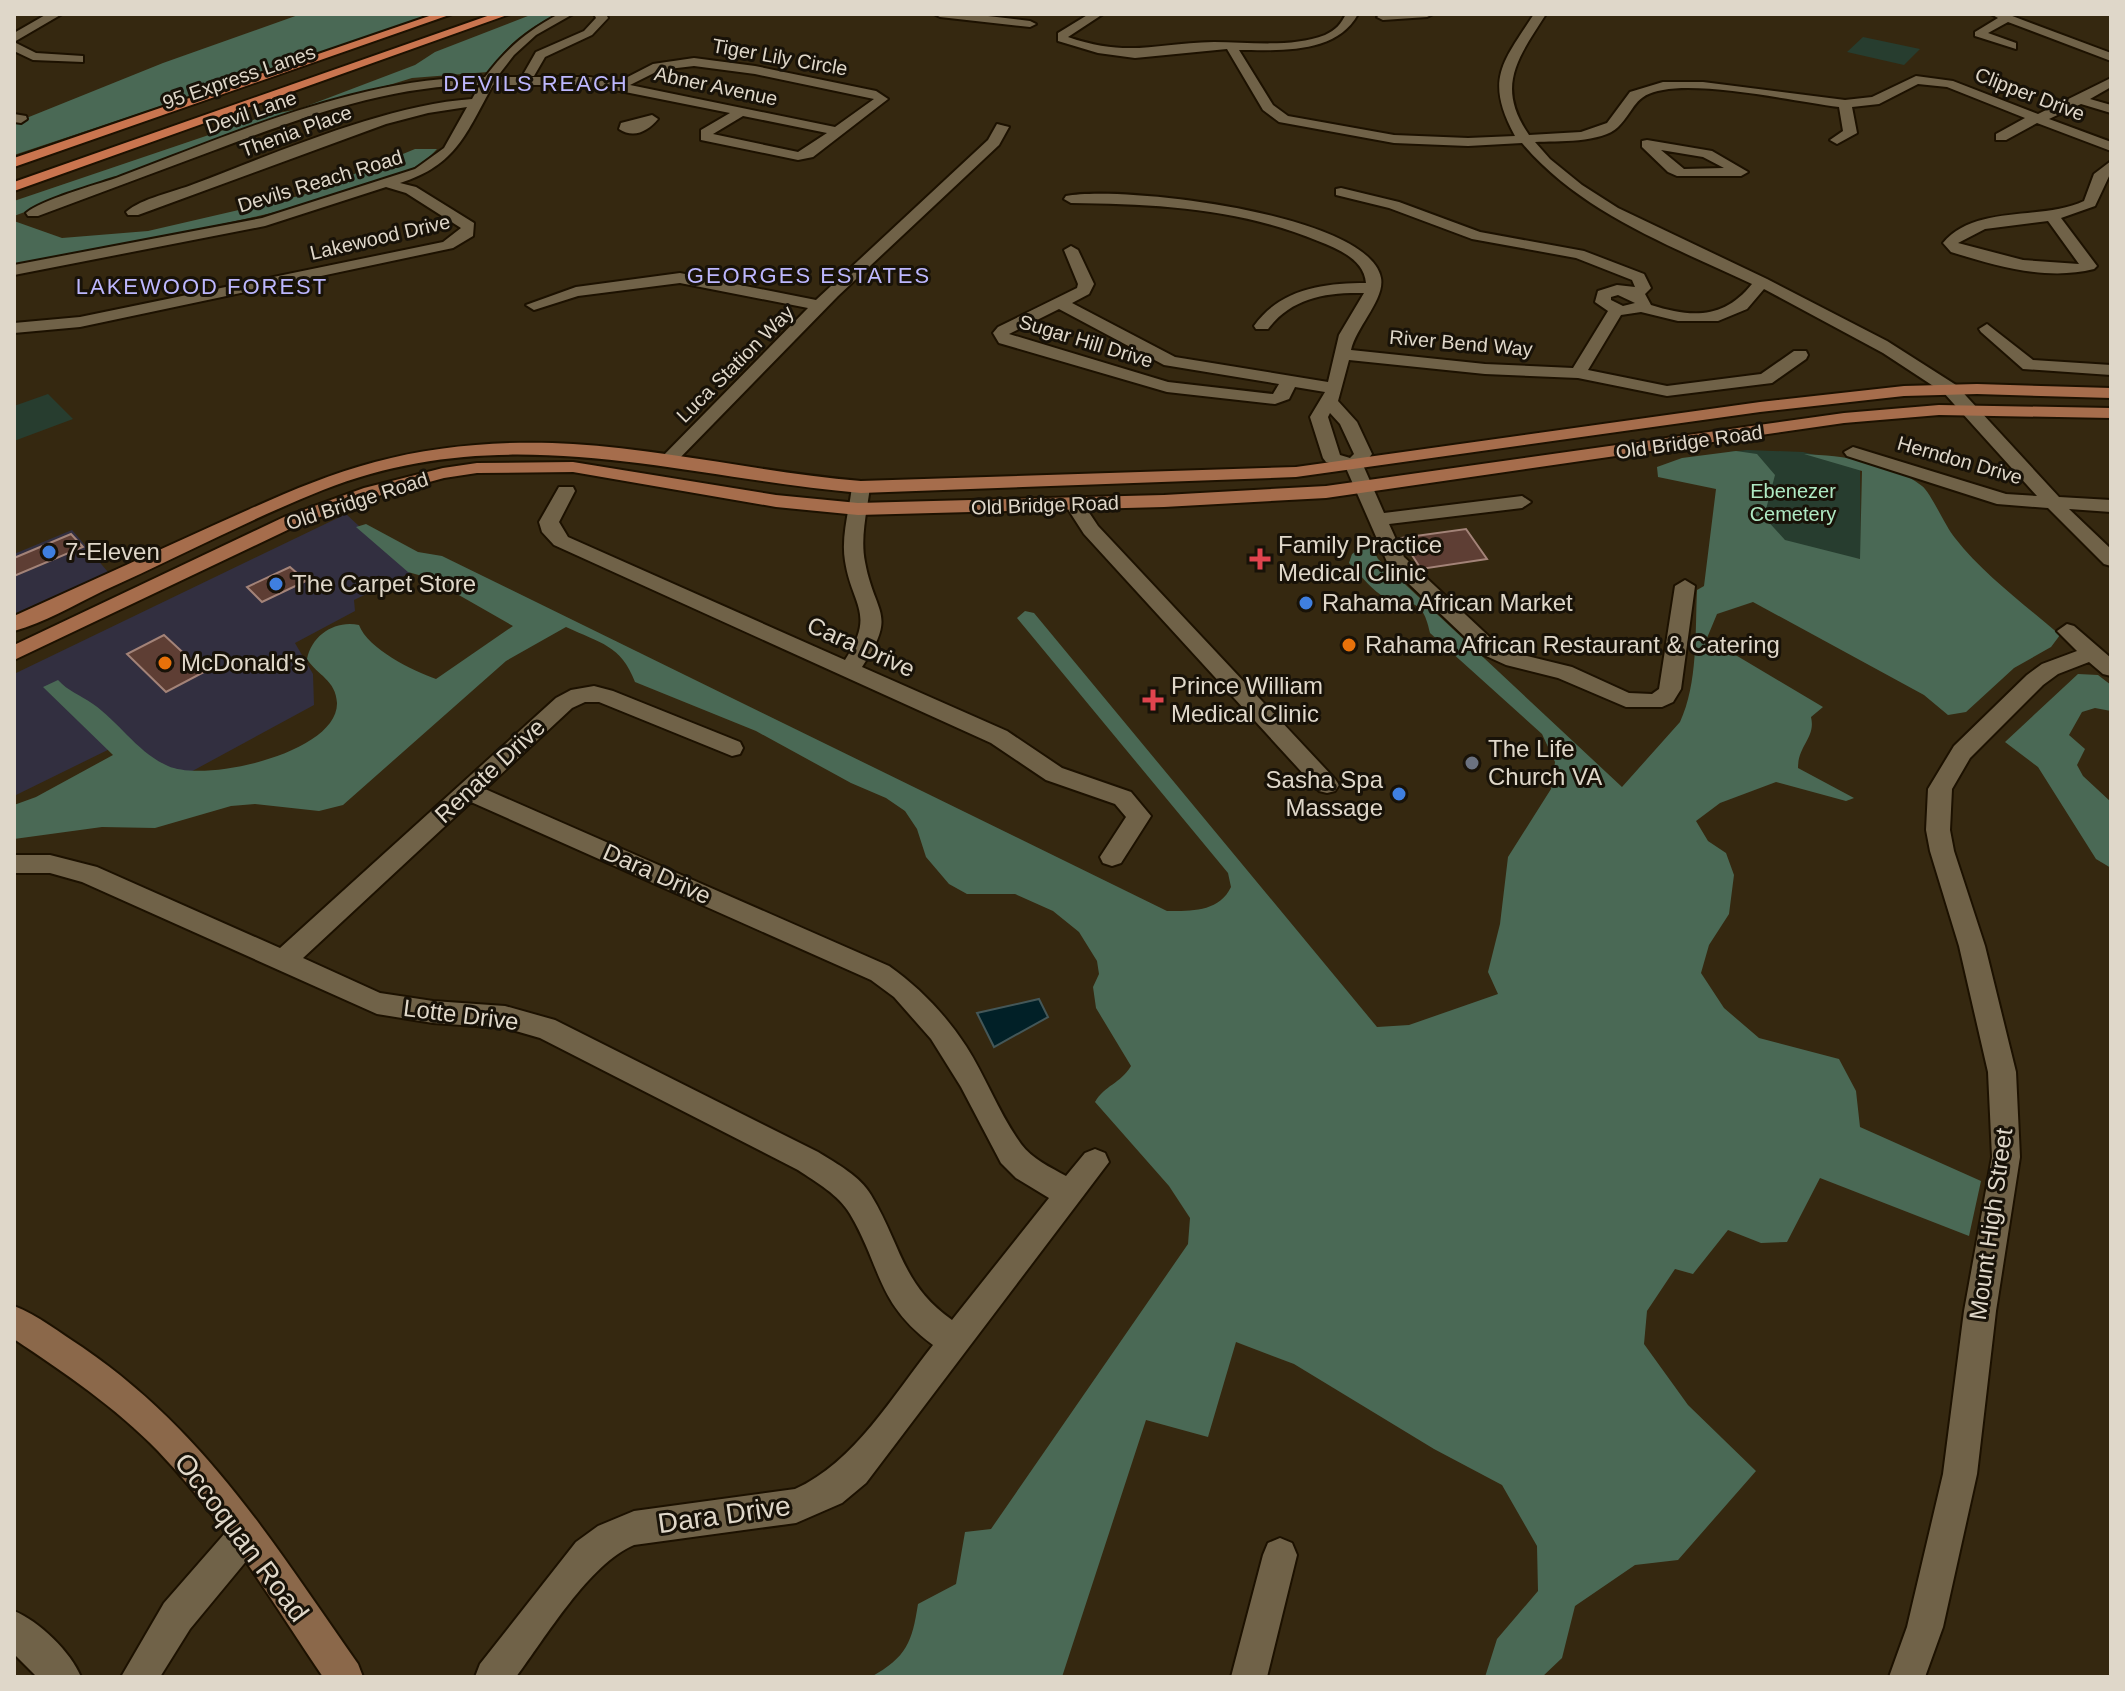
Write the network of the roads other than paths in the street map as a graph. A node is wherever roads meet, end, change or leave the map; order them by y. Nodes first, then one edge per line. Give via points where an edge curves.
1 (56, 14) edge
2 (446, 14) edge
3 (476, 14) edge
4 (504, 14) edge
5 (567, 14) edge
6 (600, 14) edge
7 (940, 14) edge
8 (1097, 14) edge
9 (1344, 14) edge
10 (1352, 14) edge
11 (1427, 14) edge
12 (1540, 14) edge
13 (987, 16) edge
14 (2002, 16) edge
15 (1383, 17) dead end
16 (1011, 18) edge
17 (1030, 24) dead end
18 (14, 39) edge
19 (1140, 41) dead end
20 (1230, 45) junction
21 (14, 46) edge
22 (2012, 46) dead end
23 (1178, 49) junction
24 (2111, 57) edge
25 (79, 59) dead end
26 (530, 73) dead end
27 (489, 80) junction
28 (2111, 82) edge
29 (619, 86) junction
30 (685, 100) junction
31 (2080, 100) junction
32 (476, 103) junction
33 (1845, 104) junction
34 (2111, 109) edge
35 (741, 112) junction
36 (2036, 118) junction
37 (652, 119) dead end
38 (1002, 127) dead end
39 (1605, 130) junction
40 (839, 132) junction
41 (2001, 137) dead end
42 (1526, 140) junction
43 (1837, 140) dead end
44 (1636, 141) junction
45 (2111, 147) edge
46 (14, 163) edge
47 (2111, 165) edge
48 (14, 175) edge
49 (389, 184) junction
50 (14, 187) edge
51 (1341, 192) dead end
52 (1071, 199) dead end
53 (133, 212) dead end
54 (33, 213) dead end
55 (2052, 216) junction
56 (1071, 250) dead end
57 (14, 270) edge
58 (1762, 282) junction
59 (1373, 288) junction
60 (1638, 301) junction
61 (1060, 303) junction
62 (534, 305) dead end
63 (821, 306) junction
64 (1262, 326) dead end
65 (14, 328) edge
66 (1987, 329) dead end
67 (1341, 354) junction
68 (1800, 355) dead end
69 (2111, 370) edge
70 (1578, 373) junction
71 (1289, 382) junction
72 (1950, 389) junction
73 (2111, 393) edge
74 (1331, 395) junction
75 (1969, 410) junction
76 (2111, 413) edge
77 (1853, 452) dead end
78 (667, 461) junction
79 (1354, 465) junction
80 (861, 487) junction
81 (1365, 487) junction
82 (566, 491) dead end
83 (1522, 502) dead end
84 (2055, 502) junction
85 (1073, 503) junction
86 (2111, 506) edge
87 (858, 509) junction
88 (252, 514) junction
89 (1379, 519) junction
90 (268, 532) junction
91 (2111, 560) edge
92 (1685, 586) dead end
93 (14, 624) edge
94 (2067, 631) dead end
95 (14, 653) edge
96 (2101, 661) edge
97 (849, 670) junction
98 (732, 748) dead end
99 (1327, 785) dead end
100 (469, 791) junction
101 (1112, 857) dead end
102 (14, 864) edge
103 (282, 962) junction
104 (1095, 1162) dead end
105 (1070, 1194) junction
106 (14, 1321) edge
107 (956, 1342) junction
108 (245, 1536) junction
109 (1280, 1555) dead end
110 (14, 1629) edge
111 (336, 1668) edge
112 (63, 1677) edge
113 (139, 1677) edge
114 (493, 1677) edge
115 (1249, 1677) edge
116 (1907, 1677) edge

1 - 18 street
2 - 46 highway
3 - 48 highway, 95 Express Lanes
4 - 50 highway
5 - 27 street, Devils Reach Road via 520,42
6 - 26 street via 588,33 540,55
7 - 13 street
8 - 23 street via 1062,39 1127,53
9 - 10 street
10 - 20 street via 1348,26 1326,39
11 - 15 street
12 - 42 street via 1505,76 1506,101
13 - 16 street
14 - 22 street via 1979,34
14 - 24 street
16 - 17 street
19 - 23 street
20 - 23 street
20 - 42 street via 1268,107 1284,119 1407,140
21 - 25 street via 33,56
27 - 29 street, Abner Avenue via 572,79
27 - 32 street, Devils Reach Road
27 - 54 street, Devil Lane via 384,90 263,128
28 - 31 street
29 - 30 street, Abner Avenue
29 - 40 street, Tiger Lily Circle via 657,67 694,62 880,97 882,102
30 - 35 street, Abner Avenue
30 - 37 street
31 - 34 street
31 - 36 street
32 - 49 street, Devils Reach Road via 442,158
32 - 53 street, Thenia Place via 432,108 363,128
33 - 36 street, Clipper Drive via 1875,101 1911,82 1935,81
33 - 39 street via 1663,86 1634,95
33 - 43 street via 1850,133
35 - 40 street, Abner Avenue
35 - 40 street via 706,137 798,156
36 - 41 street
36 - 45 street, Clipper Drive
38 - 63 street, Luca Station Way via 994,142
39 - 42 street
39 - 44 street
42 - 58 street via 1602,204
44 - 44 street via 1707,154 1741,172 1682,173
47 - 55 street via 2101,174 2090,203
49 - 57 street, Devils Reach Road via 265,222
49 - 65 street, Lakewood Drive via 411,190 469,226 468,233 448,245 297,277 68,324
51 - 60 street via 1477,236 1589,257 1639,277 1643,288
52 - 59 street via 1249,213 1298,227 1362,260 1373,275
55 - 55 street via 2089,266 2001,261 1950,243 1978,226
56 - 61 street, Sugar Hill Drive via 1086,287
58 - 60 street via 1739,308 1718,316 1676,316
58 - 72 street via 1902,357
59 - 64 street via 1302,296 1276,309
59 - 67 street
60 - 70 street via 1617,290 1604,294 1603,302 1617,309
61 - 71 street via 1170,361
61 - 71 street, Sugar Hill Drive via 1004,330 1002,337 1138,380 1198,392 1275,399
62 - 63 street via 576,292 687,278
63 - 78 street, Luca Station Way
66 - 69 street via 2029,365
67 - 70 street, River Bend Way
67 - 74 street
68 - 70 street, River Bend Way via 1766,379 1685,391 1649,390
71 - 74 street
72 - 73 main road, Old Bridge Road
72 - 75 street
72 - 79 main road, Old Bridge Road via 1775,405
74 - 79 street via 1363,454
74 - 79 street via 1319,417 1329,452
75 - 76 main road, Old Bridge Road
75 - 81 main road, Old Bridge Road via 1844,418
75 - 84 street
77 - 84 street, Herndon Drive via 1998,498
78 - 80 main road, Old Bridge Road
78 - 88 main road, Old Bridge Road via 548,448 434,456 345,476
79 - 80 main road, Old Bridge Road via 1237,476
79 - 81 street
80 - 87 street
81 - 85 main road, Old Bridge Road
81 - 89 street
82 - 97 street, Cara Drive via 549,522 561,541
83 - 89 street
84 - 86 street, Herndon Drive
84 - 91 street
85 - 87 main road, Old Bridge Road
85 - 99 street via 1091,530
87 - 90 main road, Old Bridge Road via 776,501 573,467 510,466 411,481
87 - 97 street via 855,562 873,616 867,643
88 - 90 main road
88 - 93 main road, Old Bridge Road
89 - 92 street via 1386,544 1404,571 1491,650 1564,672 1626,700 1654,702 1670,689
90 - 95 main road, Old Bridge Road
94 - 96 street
96 - 116 street, Mount High Street via 2050,669 2035,680 1962,752 1940,789 1942,851 1979,972 2002,1072 2006,1157 1960,1474 1925,1627
97 - 101 street, Cara Drive via 1012,743 1063,778 1123,798 1139,816
98 - 100 street, Renate Drive via 587,693 564,703
100 - 103 street, Renate Drive
100 - 105 street, Dara Drive via 899,985 949,1040 1011,1154
102 - 103 street, Lotte Drive via 50,864 88,874
103 - 107 street, Lotte Drive via 377,1003 505,1017 546,1028 808,1161 860,1203 899,1290 925,1320
104 - 105 street, Dara Drive
105 - 107 street, Dara Drive
106 - 108 street, Occoquan Road via 139,1411 219,1497
107 - 114 street, Dara Drive via 854,1471 830,1491 778,1510 634,1528 610,1538 588,1554
108 - 111 street, Occoquan Road
108 - 113 street via 177,1616
109 - 115 street
110 - 112 street

